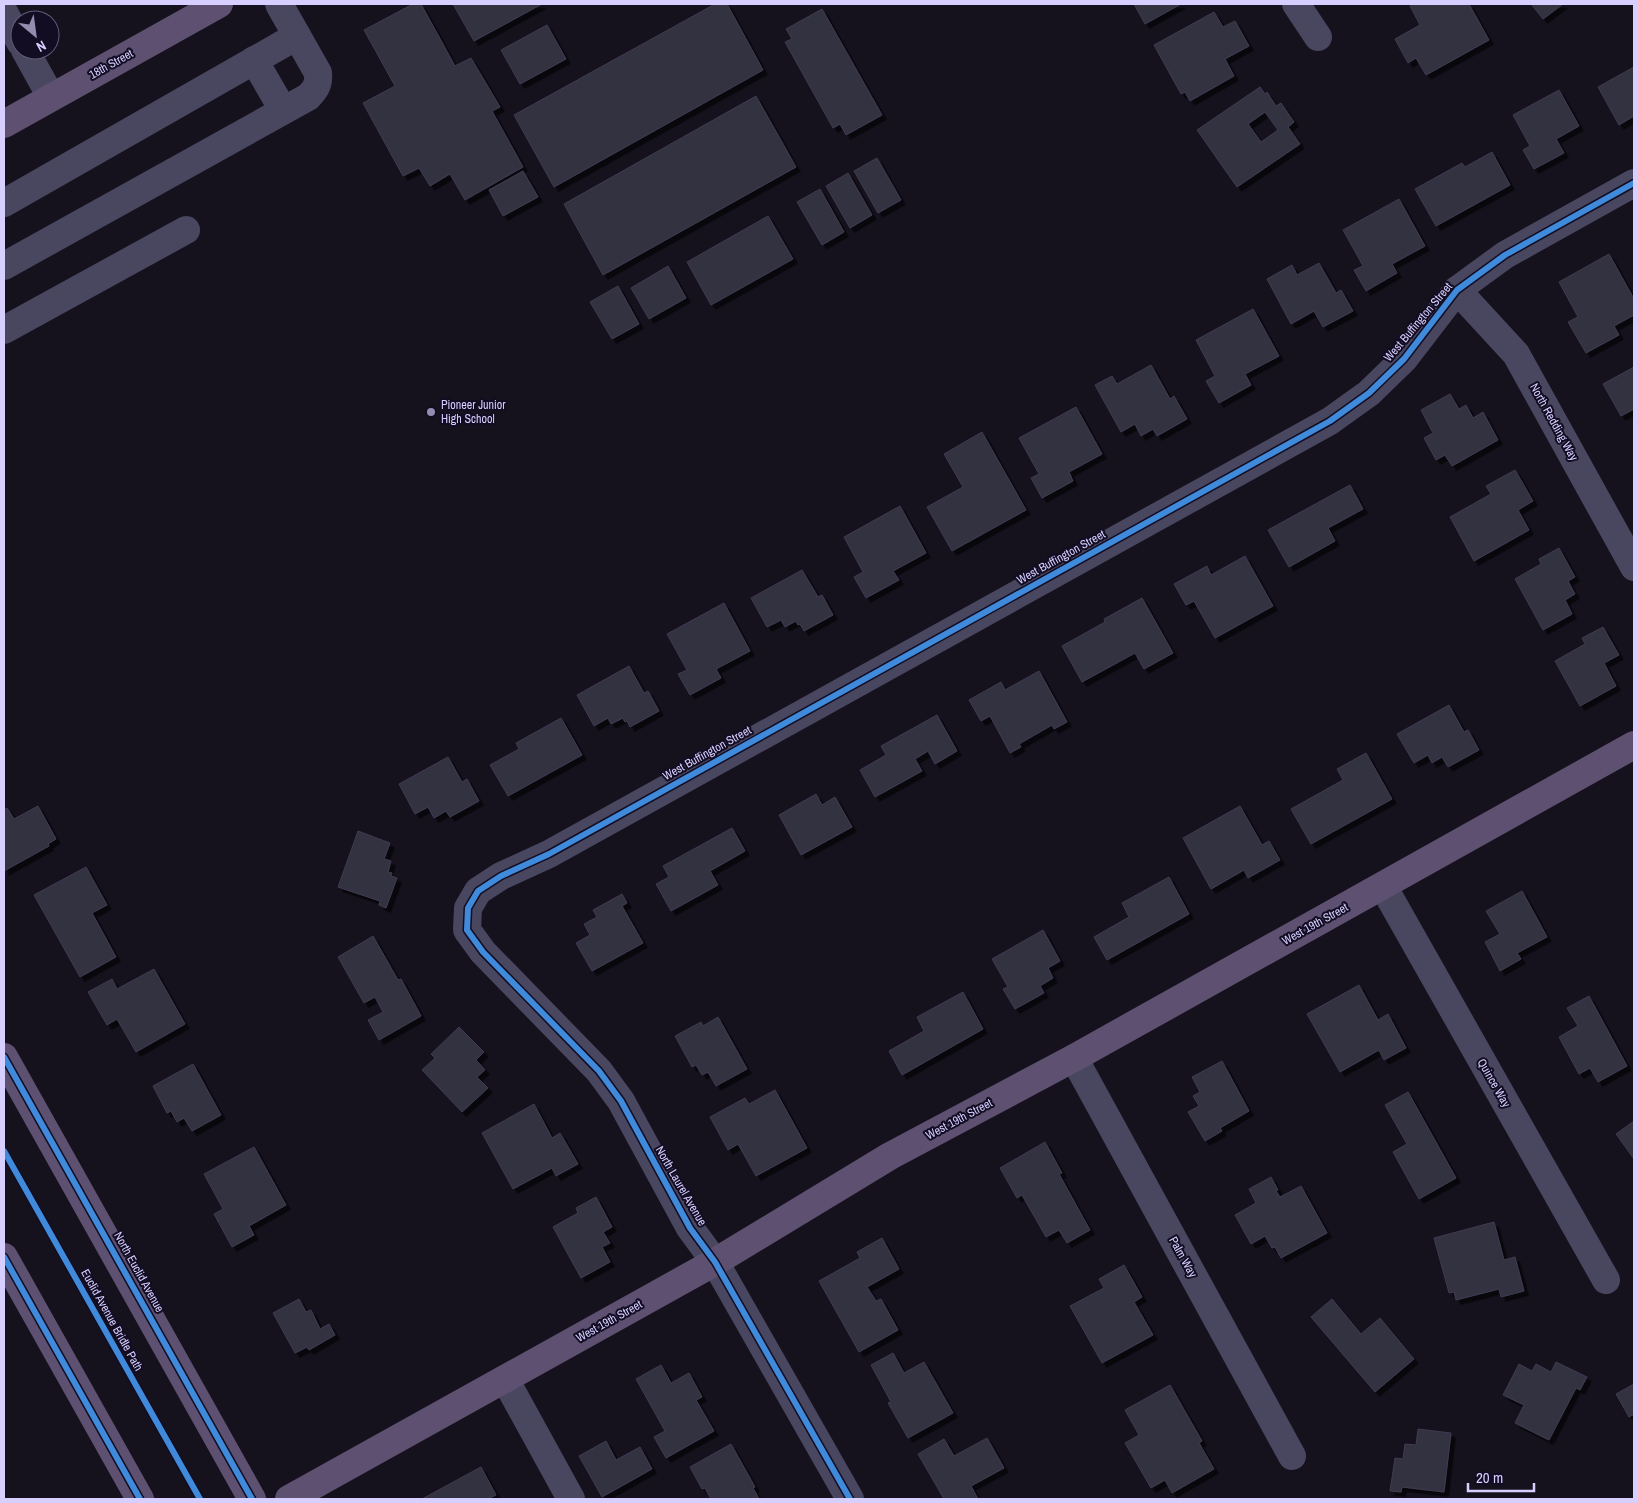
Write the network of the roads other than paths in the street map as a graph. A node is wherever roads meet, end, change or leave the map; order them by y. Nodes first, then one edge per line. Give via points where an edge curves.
1 (219, 4) edge
2 (279, 4) edge
3 (1296, 4) edge
4 (4, 12) edge
5 (10, 23) edge
6 (297, 36) junction
7 (1318, 37) dead end
8 (31, 60) edge
9 (254, 60) junction
10 (52, 97) junction
11 (283, 110) junction
12 (4, 124) edge
13 (1634, 183) edge
14 (4, 203) edge
15 (186, 230) dead end
16 (4, 266) edge
17 (1457, 290) junction
18 (4, 330) edge
19 (1634, 567) edge
20 (1634, 745) edge
21 (1383, 886) junction
22 (468, 908) joint
23 (4, 1056) edge
24 (1074, 1058) junction
25 (4, 1257) edge
26 (715, 1262) junction
27 (1606, 1280) dead end
28 (505, 1379) junction
29 (1292, 1456) dead end
30 (140, 1499) edge
31 (252, 1499) edge
32 (289, 1499) edge
33 (571, 1499) edge
34 (850, 1499) edge

1 - 10 main road, 18th Street
2 - 6 street
3 - 7 street
4 - 5 street
6 - 9 street
6 - 11 street via 319,80 308,97
8 - 10 street
9 - 11 street
9 - 14 street
10 - 12 main road, 18th Street
11 - 16 street
13 - 17 street, West Buffington Street via 1505,255
15 - 18 street
17 - 19 street, North Redding Way via 1516,354
17 - 22 street, West Buffington Street via 1404,359 1369,393 1330,421 558,849 501,876 478,891
20 - 21 main road, West 19th Street
21 - 24 main road, West 19th Street
21 - 27 street, Quince Way
22 - 26 street, North Laurel Avenue via 467,930 483,952 599,1071 621,1101 690,1228
23 - 31 main road, North Euclid Avenue
24 - 26 main road, West 19th Street via 890,1156
24 - 29 street, Palm Way
25 - 30 main road
26 - 28 main road, West 19th Street
26 - 34 street, North Laurel Avenue
28 - 32 main road, West 19th Street
28 - 33 street

